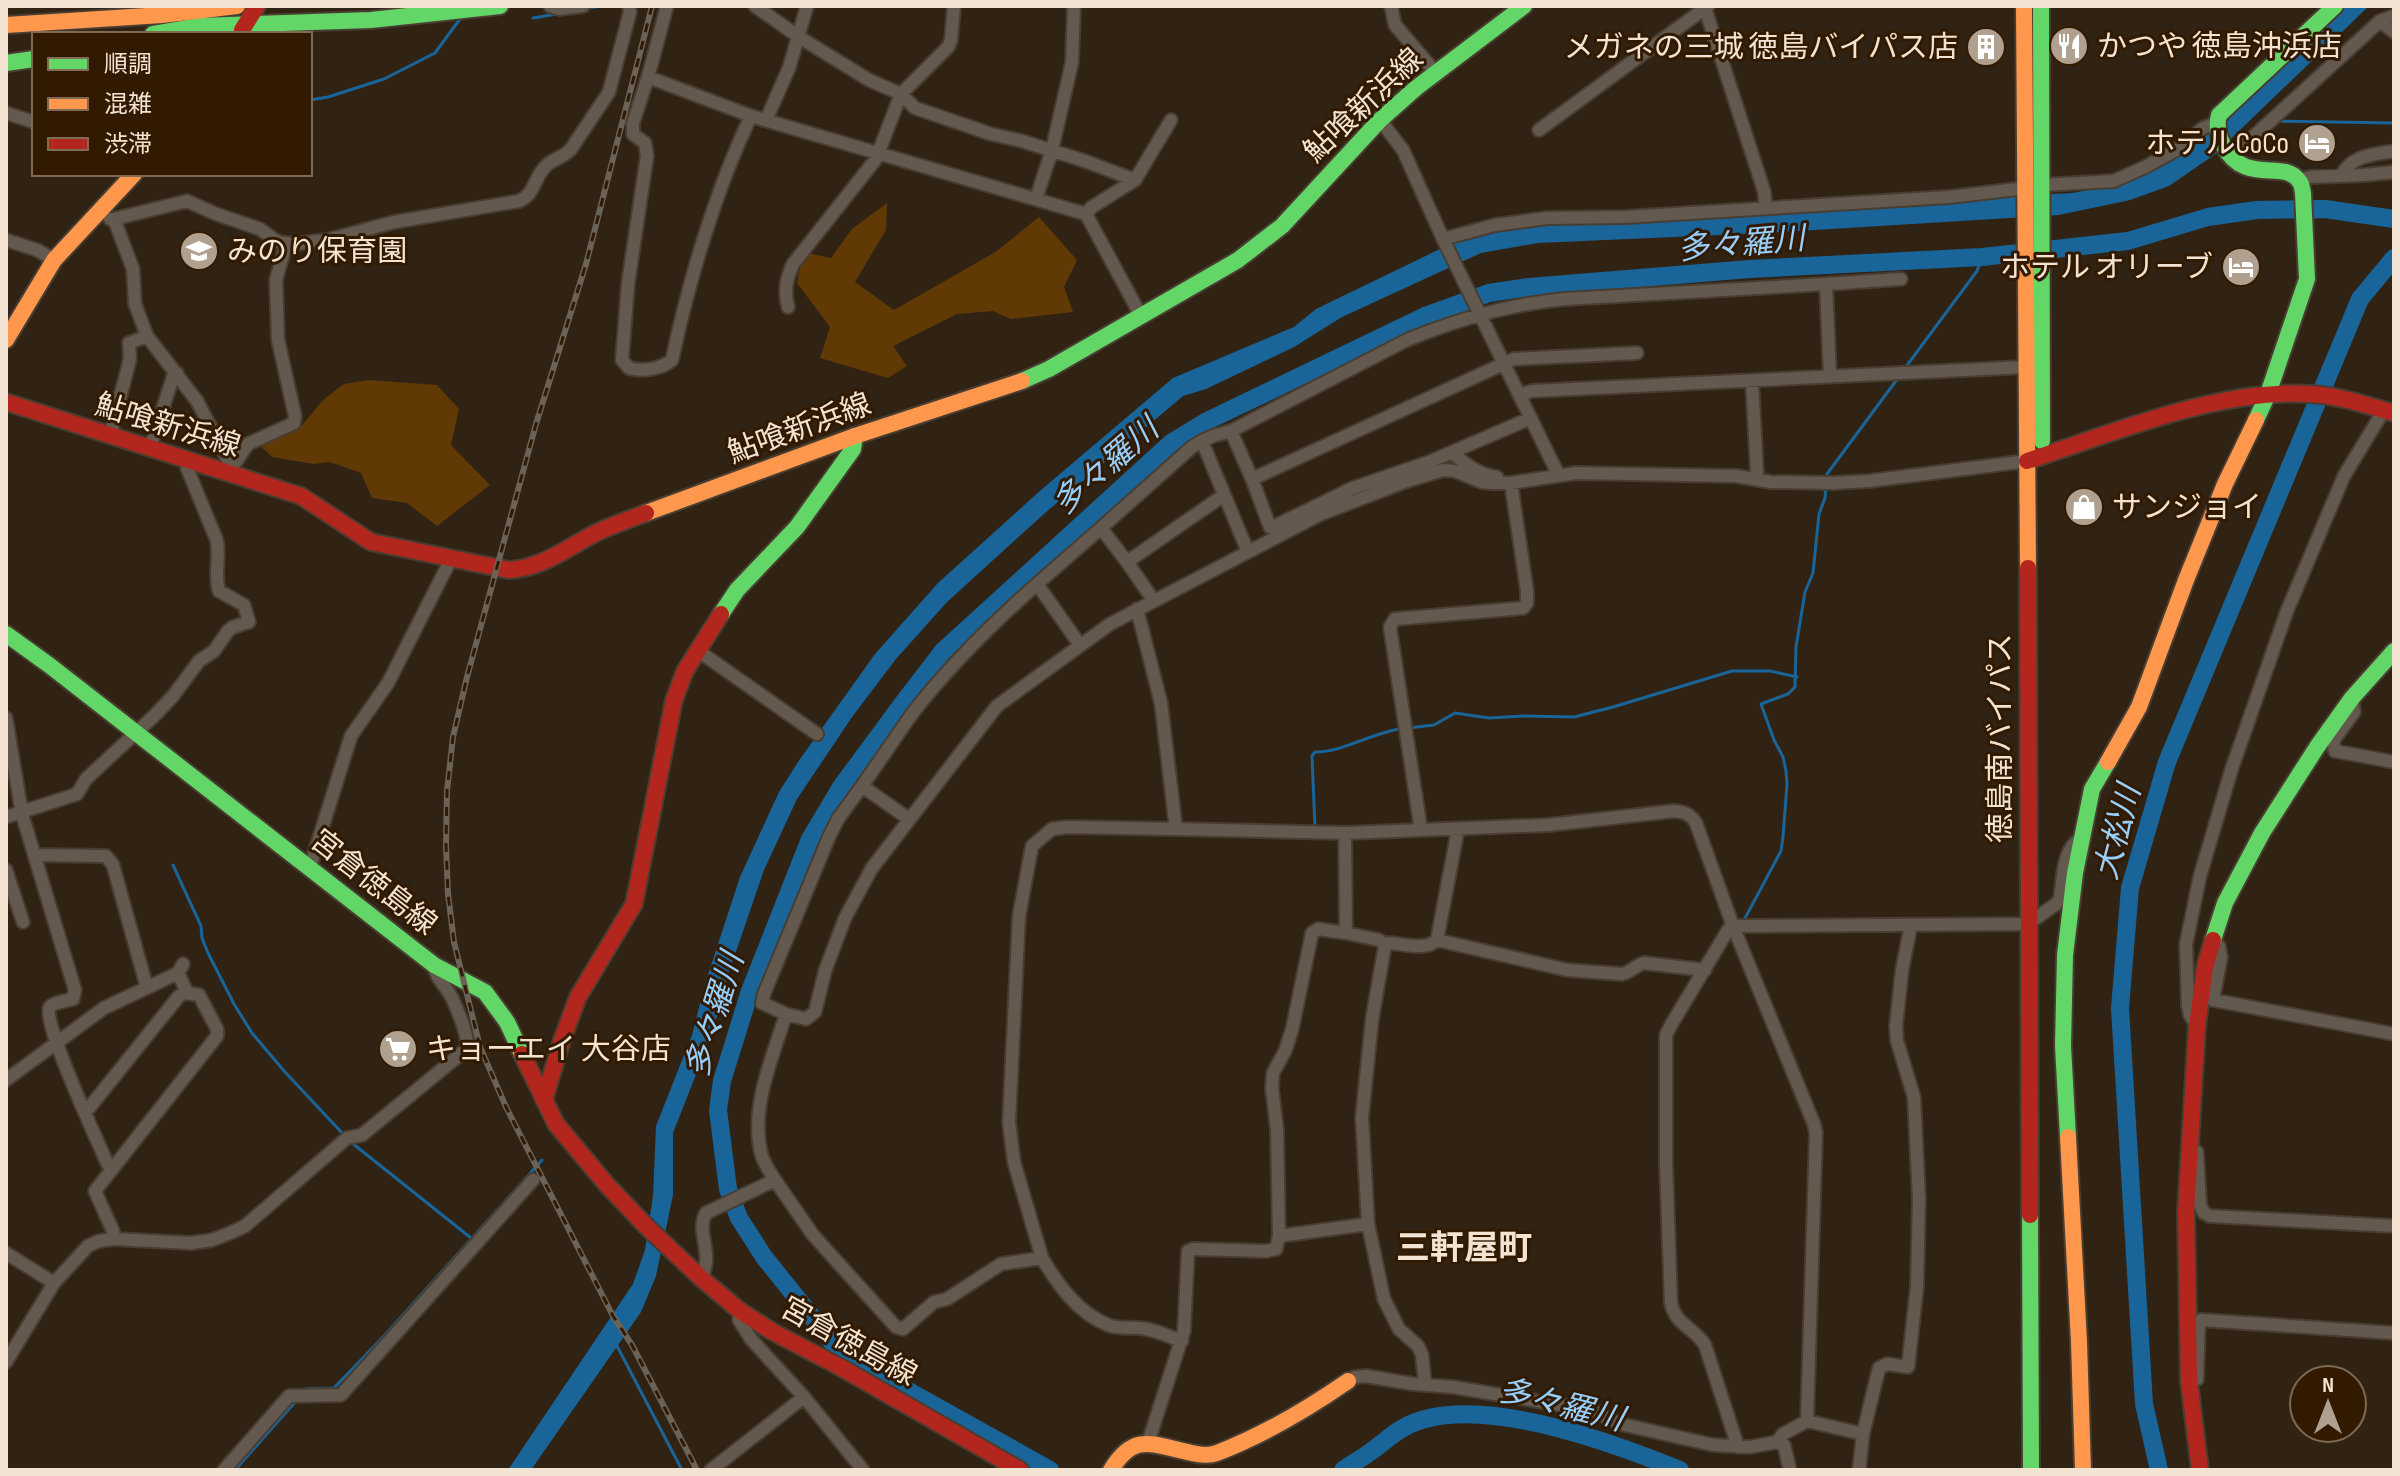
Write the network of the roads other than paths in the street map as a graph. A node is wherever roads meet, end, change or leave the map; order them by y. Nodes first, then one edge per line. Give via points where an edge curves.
1 (237, 6) edge
2 (257, 6) edge
3 (500, 6) edge
4 (550, 6) edge
5 (583, 6) edge
6 (629, 6) edge
7 (667, 6) edge
8 (755, 6) edge
9 (807, 6) edge
10 (954, 6) edge
11 (1074, 6) edge
12 (1391, 6) edge
13 (1524, 6) edge
14 (2024, 6) edge
15 (2041, 6) edge
16 (2335, 6) edge
17 (1706, 7) edge
18 (2394, 16) edge
19 (2380, 21) junction
20 (6, 25) edge
21 (242, 29) edge
22 (165, 32) edge
23 (2394, 32) edge
24 (799, 37) junction
25 (32, 59) edge
26 (6, 63) edge
27 (1436, 73) junction
28 (648, 77) junction
29 (901, 94) junction
30 (6, 113) edge
31 (751, 116) junction
32 (766, 120) junction
33 (1171, 120) dead end
34 (1380, 120) junction
35 (32, 121) edge
36 (2216, 126) junction
37 (1539, 130) dead end
38 (1052, 150) junction
39 (2394, 151) edge
40 (2228, 154) junction
41 (878, 155) junction
42 (2394, 172) edge
43 (132, 176) edge
44 (2341, 176) junction
45 (1135, 180) junction
46 (2301, 187) junction
47 (2034, 189) junction
48 (1036, 199) junction
49 (1766, 208) junction
50 (1086, 214) junction
51 (96, 216) junction
52 (114, 219) junction
53 (6, 240) edge
54 (1444, 242) junction
55 (286, 244) junction
56 (54, 260) junction
57 (2034, 271) junction
58 (1901, 279) dead end
59 (1826, 284) junction
60 (788, 307) dead end
61 (1479, 312) junction
62 (1141, 316) junction
63 (147, 336) junction
64 (6, 340) edge
65 (1637, 353) dead end
66 (1504, 364) junction
67 (2026, 367) junction
68 (177, 373) junction
69 (1830, 376) junction
70 (1752, 381) junction
71 (2273, 393) junction
72 (1520, 395) junction
73 (6, 402) edge
74 (2384, 410) edge
75 (1531, 418) junction
76 (1231, 431) junction
77 (110, 436) junction
78 (855, 436) junction
79 (1202, 441) junction
80 (150, 448) junction
81 (1452, 452) junction
82 (2034, 459) junction
83 (187, 460) junction
84 (230, 469) junction
85 (1557, 471) junction
86 (1252, 479) junction
87 (1755, 479) junction
88 (1511, 483) junction
89 (1224, 495) junction
90 (1101, 528) junction
91 (1248, 552) junction
92 (451, 559) junction
93 (1127, 562) junction
94 (1037, 584) junction
95 (1154, 601) junction
96 (1137, 609) junction
97 (6, 634) edge
98 (1080, 645) junction
99 (697, 650) junction
100 (2394, 651) edge
101 (2352, 698) junction
102 (6, 718) edge
103 (137, 734) junction
104 (817, 734) dead end
105 (2394, 762) edge
106 (862, 786) junction
107 (22, 814) junction
108 (6, 817) edge
109 (909, 819) junction
110 (1176, 829) junction
111 (1458, 829) junction
112 (1421, 830) junction
113 (1345, 833) junction
114 (2081, 839) junction
115 (34, 855) junction
116 (310, 867) junction
117 (6, 870) edge
118 (2044, 911) junction
119 (23, 922) dead end
120 (2028, 924) junction
121 (1911, 925) junction
122 (1733, 926) junction
123 (1346, 933) junction
124 (1437, 940) junction
125 (2212, 941) junction
126 (1385, 945) junction
127 (434, 965) junction
128 (1705, 970) junction
129 (147, 988) junction
130 (185, 993) junction
131 (786, 1014) junction
132 (2197, 1026) junction
133 (2394, 1034) edge
134 (56, 1043) junction
135 (6, 1080) edge
136 (544, 1100) junction
137 (85, 1111) junction
138 (2189, 1148) junction
139 (112, 1169) junction
140 (533, 1180) dead end
141 (775, 1180) junction
142 (1368, 1224) junction
143 (2394, 1226) edge
144 (1279, 1236) junction
145 (114, 1239) junction
146 (6, 1253) edge
147 (1042, 1258) junction
148 (701, 1278) junction
149 (54, 1283) junction
150 (740, 1311) junction
151 (2394, 1333) edge
152 (1182, 1341) junction
153 (6, 1362) edge
154 (1348, 1381) joint
155 (2189, 1381) junction
156 (1425, 1385) junction
157 (804, 1397) junction
158 (1807, 1421) junction
159 (1863, 1434) junction
160 (1777, 1442) junction
161 (1148, 1443) junction
162 (1738, 1447) junction
163 (713, 1469) edge
164 (224, 1470) edge
165 (863, 1470) edge
166 (1020, 1470) edge
167 (1111, 1470) edge
168 (1790, 1470) edge
169 (1859, 1470) edge
170 (2031, 1470) edge
171 (2046, 1470) edge
172 (2083, 1470) edge
173 (2200, 1470) edge

1 - 20 main road
2 - 21 main road
3 - 21 main road
4 - 5 street
6 - 55 street via 609,92 571,149 541,172 529,197
7 - 28 street
8 - 24 street
9 - 24 street
10 - 29 street via 948,47
11 - 38 street via 1072,62
12 - 27 street via 1395,25
13 - 27 main road, 鮎喰新浜線
14 - 47 main road, 徳島南バイパス
15 - 47 main road, 徳島南バイパス
16 - 36 main road via 2219,115
17 - 37 street
17 - 49 street
18 - 19 street
19 - 23 street
19 - 40 street
21 - 22 main road via 200,26
24 - 29 street
24 - 32 street
25 - 26 main road
27 - 34 main road, 鮎喰新浜線
28 - 31 street
28 - 31 street via 633,123 633,134 645,143 647,156 628,284 622,360 629,368 644,370 672,360 707,230
29 - 38 street via 934,116
29 - 41 street
30 - 35 street
31 - 32 street
32 - 41 street
33 - 45 street
34 - 54 street via 1403,150
34 - 62 main road, 鮎喰新浜線 via 1263,242
36 - 40 main road
36 - 47 street via 2203,128 2178,149 2114,181
38 - 45 street
38 - 48 street
39 - 44 street via 2363,156
40 - 46 main road via 2243,168 2284,172
41 - 48 street
41 - 60 street via 793,264 786,280
42 - 44 street
43 - 51 main road
44 - 46 street via 2310,177
45 - 50 street
46 - 71 main road via 2307,279
47 - 49 street
47 - 57 main road, 徳島南バイパス
48 - 50 street
49 - 54 street via 1534,219
50 - 62 street
51 - 52 street
51 - 56 main road
52 - 55 street via 187,201
52 - 63 street via 133,269 135,304
53 - 56 street
54 - 61 street
55 - 84 street via 276,280 278,340 294,423 248,444
56 - 64 main road
57 - 67 main road, 徳島南バイパス
57 - 82 main road, 徳島南バイパス
58 - 59 street
59 - 61 street via 1556,300
59 - 69 street
61 - 66 street
61 - 76 street via 1407,340
62 - 78 main road, 鮎喰新浜線 via 1025,380
63 - 68 street
63 - 77 street via 129,343 130,359
65 - 66 street via 1514,359
66 - 72 street
66 - 86 street
67 - 69 street
67 - 82 main road, 徳島南バイパス
68 - 80 street
68 - 84 street
69 - 70 street
70 - 72 street
70 - 87 street
71 - 74 main road via 2342,398
71 - 82 main road via 2182,410
71 - 114 main road via 2219,498 2131,724 2092,789
72 - 75 street
73 - 77 main road, 鮎喰新浜線
74 - 132 street via 2344,476 2293,597 2232,768 2186,944 2188,1006
75 - 81 street
75 - 85 street
76 - 79 street
76 - 86 street
77 - 80 main road, 鮎喰新浜線
78 - 92 main road, 鮎喰新浜線 via 594,534 535,568 509,570
78 - 99 main road via 853,449 797,527 737,590
79 - 89 street
79 - 90 street
80 - 83 main road, 鮎喰新浜線
81 - 85 street via 1489,476
81 - 86 street via 1353,488 1273,527
82 - 87 street via 1869,481
82 - 118 main road, 徳島南バイパス
82 - 120 main road, 徳島南バイパス
83 - 84 main road, 鮎喰新浜線
83 - 103 street via 217,541 219,591 244,605 249,622 228,631
84 - 92 main road, 鮎喰新浜線 via 301,496 371,542
85 - 87 street
85 - 88 street
88 - 91 street via 1434,472 1334,508
88 - 112 street via 1527,591 1523,608 1395,619 1390,627
89 - 91 street
89 - 93 street
90 - 93 street
90 - 94 street
91 - 95 street
92 - 116 street via 388,683 351,736
93 - 95 street
94 - 98 street
94 - 106 street via 958,661
95 - 96 street
96 - 98 street
96 - 110 street via 1161,703
97 - 103 main road, 宮倉徳島線
98 - 109 street via 997,706
99 - 104 street
99 - 136 main road via 674,700 634,904 576,999
100 - 101 main road
101 - 105 street via 2354,712 2333,741 2335,751
101 - 125 main road via 2247,859
102 - 107 street
103 - 107 street via 86,779 77,794
103 - 116 main road, 宮倉徳島線
106 - 109 street
106 - 131 street via 829,837 764,994 762,1003
107 - 108 street
107 - 115 street
109 - 131 street via 878,858 845,918 815,1012 806,1019
110 - 113 street
110 - 147 street via 1068,827 1052,829 1032,846 1019,916 1009,1122 1014,1162
111 - 112 street
111 - 122 street via 1684,812 1696,823
111 - 124 street
112 - 113 street
113 - 123 street
114 - 118 street via 2069,850 2060,899
114 - 172 main road via 2068,922 2063,1046
115 - 129 street via 109,859
115 - 134 street via 75,990 73,999 48,1010
116 - 127 main road, 宮倉徳島線
117 - 119 street
118 - 120 street
118 - 171 main road, 徳島南バイパス
120 - 121 street
120 - 170 main road, 徳島南バイパス
121 - 122 street
121 - 159 street via 1896,1026 1914,1097 1917,1286 1908,1367 1879,1368
122 - 128 street
122 - 158 street via 1816,1133
123 - 126 street
123 - 144 street via 1312,933 1292,1030 1273,1073
124 - 126 street via 1426,947
124 - 128 street via 1567,970 1622,974 1644,963
125 - 132 main road
125 - 133 street via 2221,957 2213,1000
126 - 142 street via 1362,1117
127 - 136 main road, 宮倉徳島線 via 473,984 497,1006
127 - 145 street via 435,975 452,997 468,1048 362,1135 347,1138 245,1226 191,1243
128 - 162 street via 1666,1035 1671,1303 1679,1321 1705,1345
129 - 130 street via 180,969
129 - 134 street via 104,1008
130 - 137 street
130 - 139 street via 199,995 217,1036
131 - 141 street via 760,1112 762,1156
132 - 138 main road
134 - 135 street
134 - 137 street
136 - 148 main road, 宮倉徳島線 via 578,1152
137 - 139 street
138 - 143 street via 2197,1152 2200,1205 2210,1216
138 - 155 main road
139 - 145 street via 95,1191
140 - 164 street via 341,1395 289,1396
141 - 147 street via 813,1235 896,1327 903,1329 934,1302 1001,1264
141 - 148 street via 706,1213 702,1219 707,1263
142 - 144 street
142 - 156 street via 1384,1299 1399,1329 1418,1346
144 - 152 street via 1276,1249 1266,1251 1188,1251
145 - 149 street via 88,1246
146 - 149 street
147 - 152 street via 1054,1279 1090,1314 1109,1325 1142,1328
148 - 150 main road, 宮倉徳島線
149 - 153 street
150 - 157 street via 739,1320 751,1339
150 - 166 main road, 宮倉徳島線
151 - 155 street via 2201,1320 2197,1379
152 - 161 street
154 - 156 street via 1366,1376
154 - 161 main road via 1311,1407 1213,1455
155 - 173 main road
156 - 162 street via 1590,1410 1621,1424
157 - 163 street
157 - 165 street
158 - 159 street
158 - 160 street
159 - 169 street
160 - 162 street
160 - 168 street via 1784,1445
161 - 167 main road via 1128,1446

